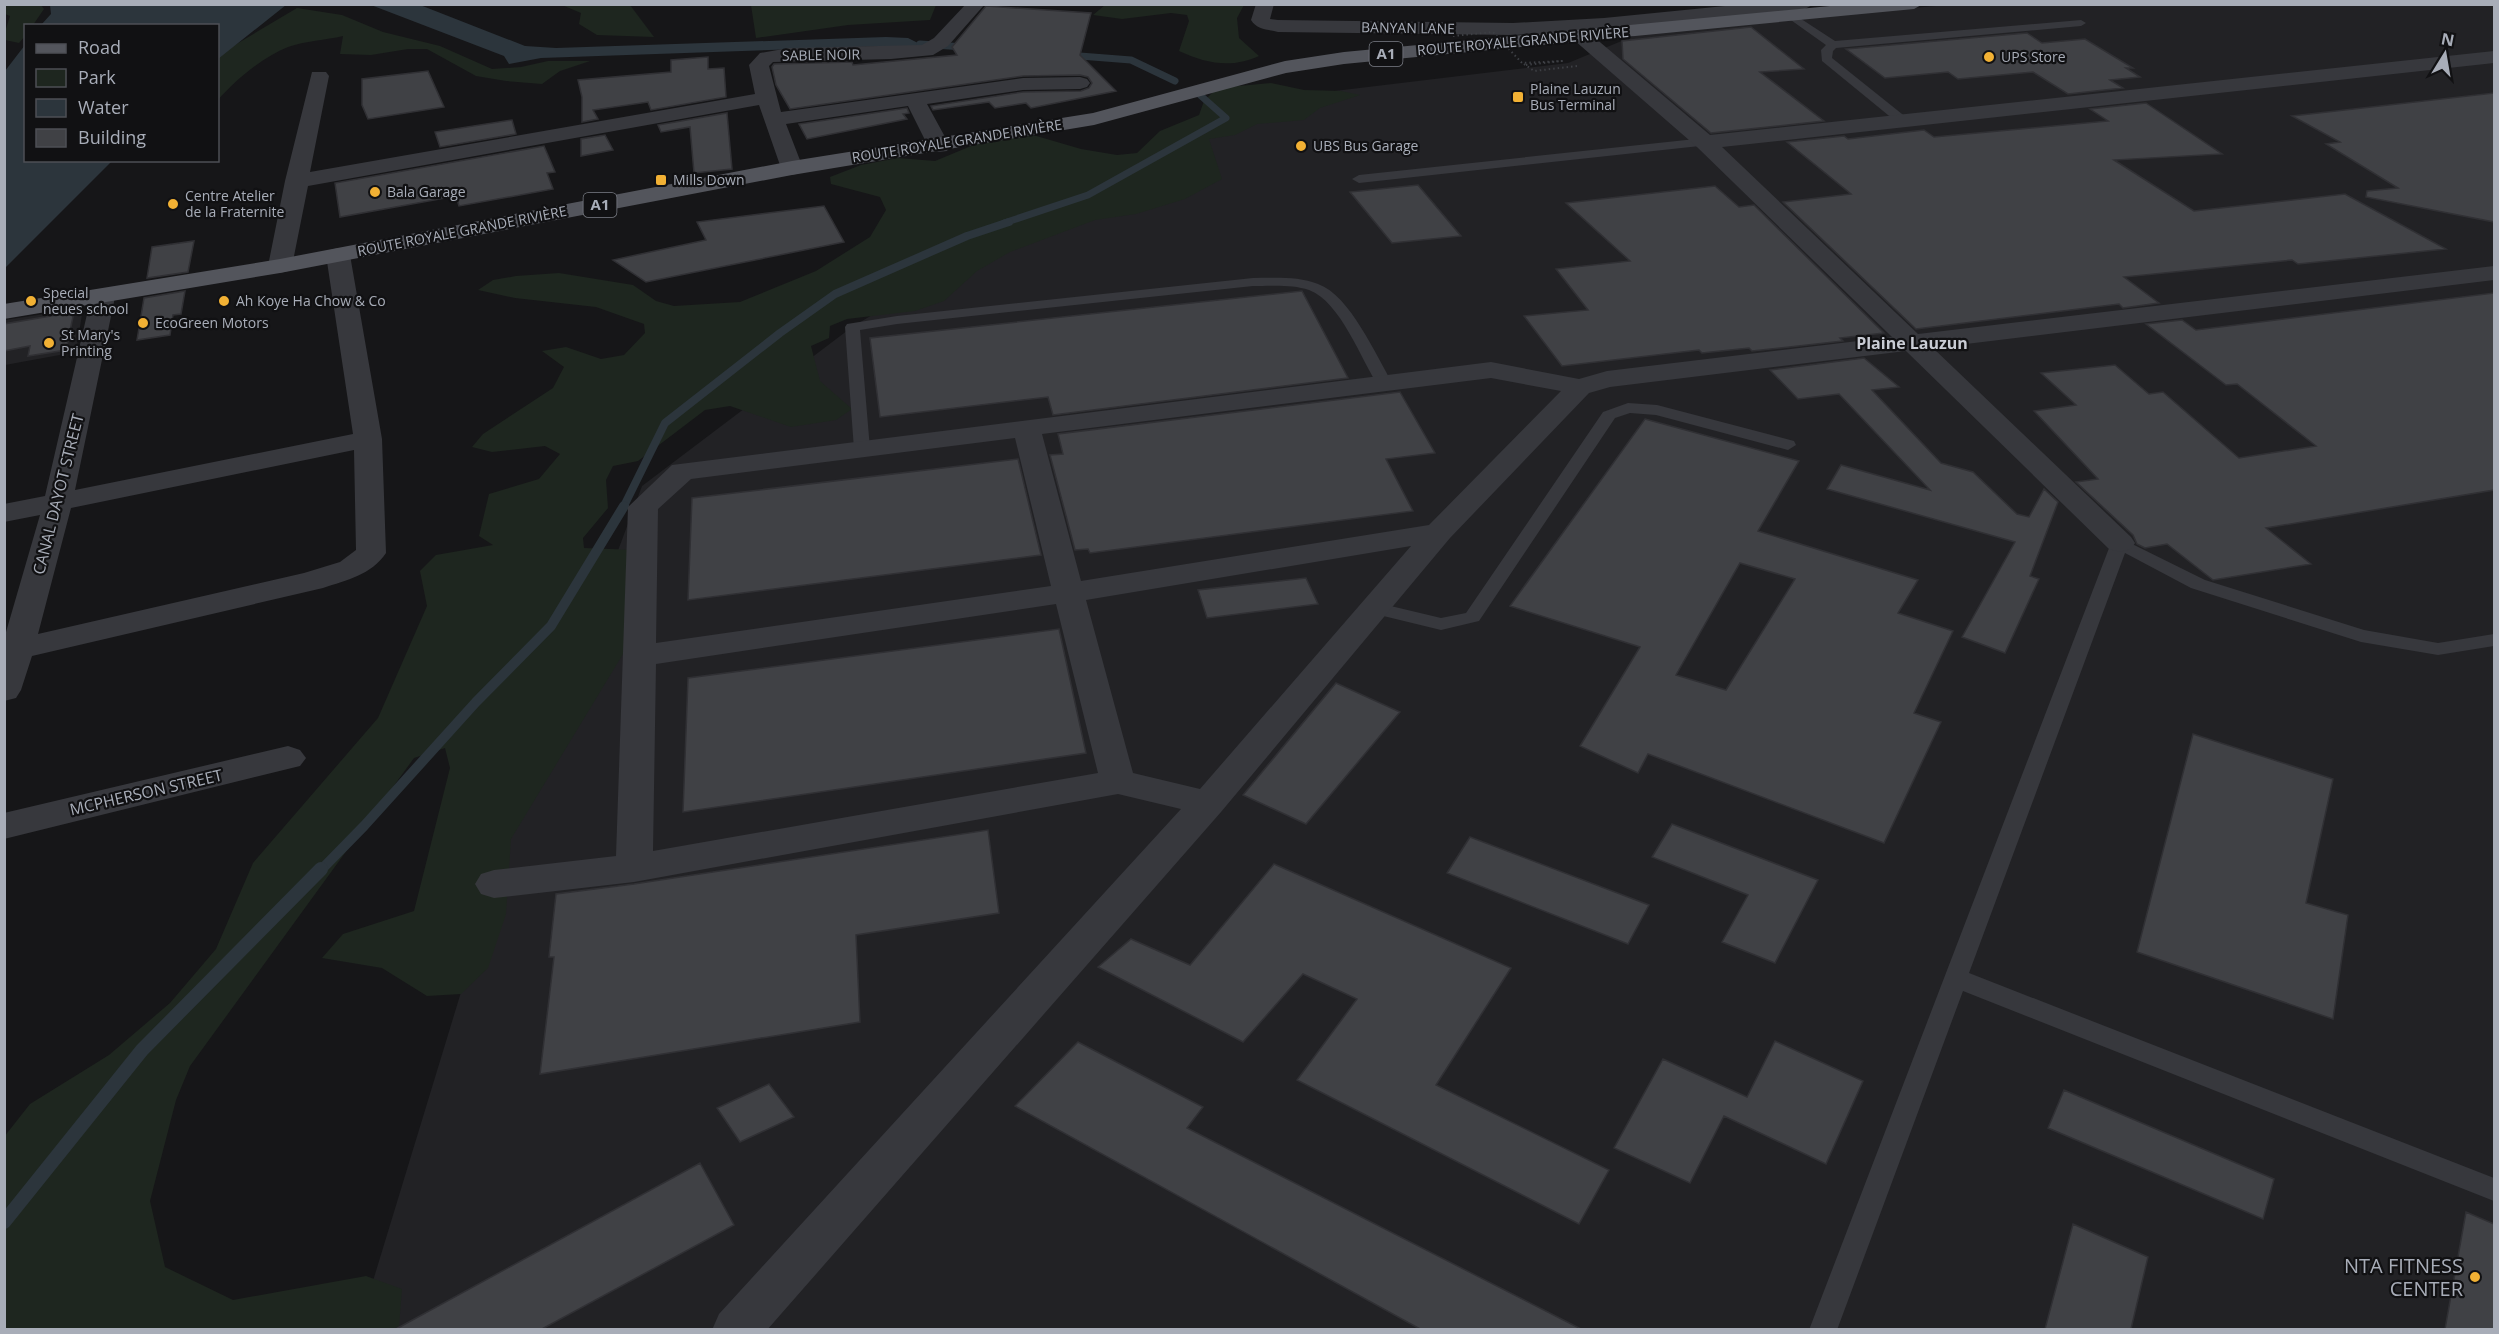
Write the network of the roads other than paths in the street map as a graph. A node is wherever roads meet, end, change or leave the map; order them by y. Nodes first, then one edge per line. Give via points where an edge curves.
1 (976, 4) edge
2 (1264, 4) edge
3 (1651, 4) edge
4 (1914, 4) edge
5 (1798, 10) edge
6 (1666, 17) junction
7 (2081, 23) dead end
8 (1581, 36) junction
9 (1833, 45) junction
10 (2494, 57) edge
11 (318, 76) dead end
12 (1080, 83) dead end
13 (766, 98) junction
14 (914, 99) junction
15 (774, 119) junction
16 (1903, 121) junction
17 (1705, 142) junction
18 (939, 146) junction
19 (792, 168) junction
20 (1359, 179) dead end
21 (296, 181) junction
22 (338, 255) junction
23 (280, 266) junction
24 (2494, 273) edge
25 (104, 297) junction
26 (4, 312) edge
27 (1911, 344) junction
28 (1384, 384) junction
29 (1580, 387) junction
30 (1026, 428) junction
31 (368, 439) junction
32 (1788, 445) dead end
33 (862, 449) junction
34 (58, 502) junction
35 (4, 513) edge
36 (1439, 532) junction
37 (2120, 543) junction
38 (1068, 593) junction
39 (1374, 608) junction
40 (2494, 640) edge
41 (12, 650) edge
42 (640, 656) junction
43 (4, 690) edge
44 (288, 758) dead end
45 (1118, 782) junction
46 (1208, 803) junction
47 (4, 826) edge
48 (634, 868) junction
49 (494, 884) dead end
50 (1956, 978) junction
51 (2494, 1190) edge
52 (736, 1329) edge
53 (1823, 1329) edge

1 - 13 street, SABLE NOIR via 941,42 926,51 767,57 759,65
2 - 6 street, BANYAN LANE via 1260,20 1263,23 1290,27 1513,29
3 - 6 street
4 - 5 main road, ROUTE ROYALE GRANDE RIVIÈRE / A1
5 - 6 street, BANYAN LANE
5 - 8 main road, ROUTE ROYALE GRANDE RIVIÈRE / A1
5 - 9 lane
7 - 9 lane
8 - 17 street
8 - 18 main road, ROUTE ROYALE GRANDE RIVIÈRE / A1 via 1344,58 1285,68 1094,118
9 - 16 lane via 1827,50 1826,59
10 - 16 street
11 - 21 street
12 - 14 street via 1023,84
13 - 15 street, SABLE NOIR
13 - 21 street
14 - 15 street
14 - 18 street
15 - 19 street, SABLE NOIR
16 - 17 street
17 - 20 lane
17 - 27 street
18 - 19 main road, ROUTE ROYALE GRANDE RIVIÈRE / A1
19 - 22 main road, ROUTE ROYALE GRANDE RIVIÈRE / A1
21 - 23 street
22 - 23 main road, ROUTE ROYALE GRANDE RIVIÈRE / A1
22 - 31 street
23 - 25 main road, ROUTE ROYALE GRANDE RIVIÈRE / A1
24 - 27 street
25 - 26 main road, ROUTE ROYALE GRANDE RIVIÈRE / A1
25 - 34 street, CANAL DAYOT STREET
27 - 29 street via 1607,380
27 - 37 street
28 - 29 street via 1491,370
28 - 30 street
28 - 33 lane via 1335,302 1316,287 1288,282 1253,282 897,320 852,327
29 - 36 street
30 - 33 street
30 - 38 street
31 - 34 street
31 - 41 street via 371,553 351,568 312,581
32 - 39 lane via 1657,410 1628,408 1609,415 1472,617 1442,624
33 - 42 street via 682,471 643,507
34 - 35 street
34 - 41 street, CANAL DAYOT STREET
36 - 38 street
36 - 39 street
37 - 40 lane via 2198,584 2361,636 2438,649
37 - 50 lane
38 - 42 street
38 - 45 street
39 - 46 street
41 - 43 street, CANAL DAYOT STREET
42 - 48 street
44 - 47 street, MCPHERSON STREET
45 - 46 street
45 - 48 street
46 - 52 street
48 - 49 street
50 - 51 lane
50 - 53 lane

